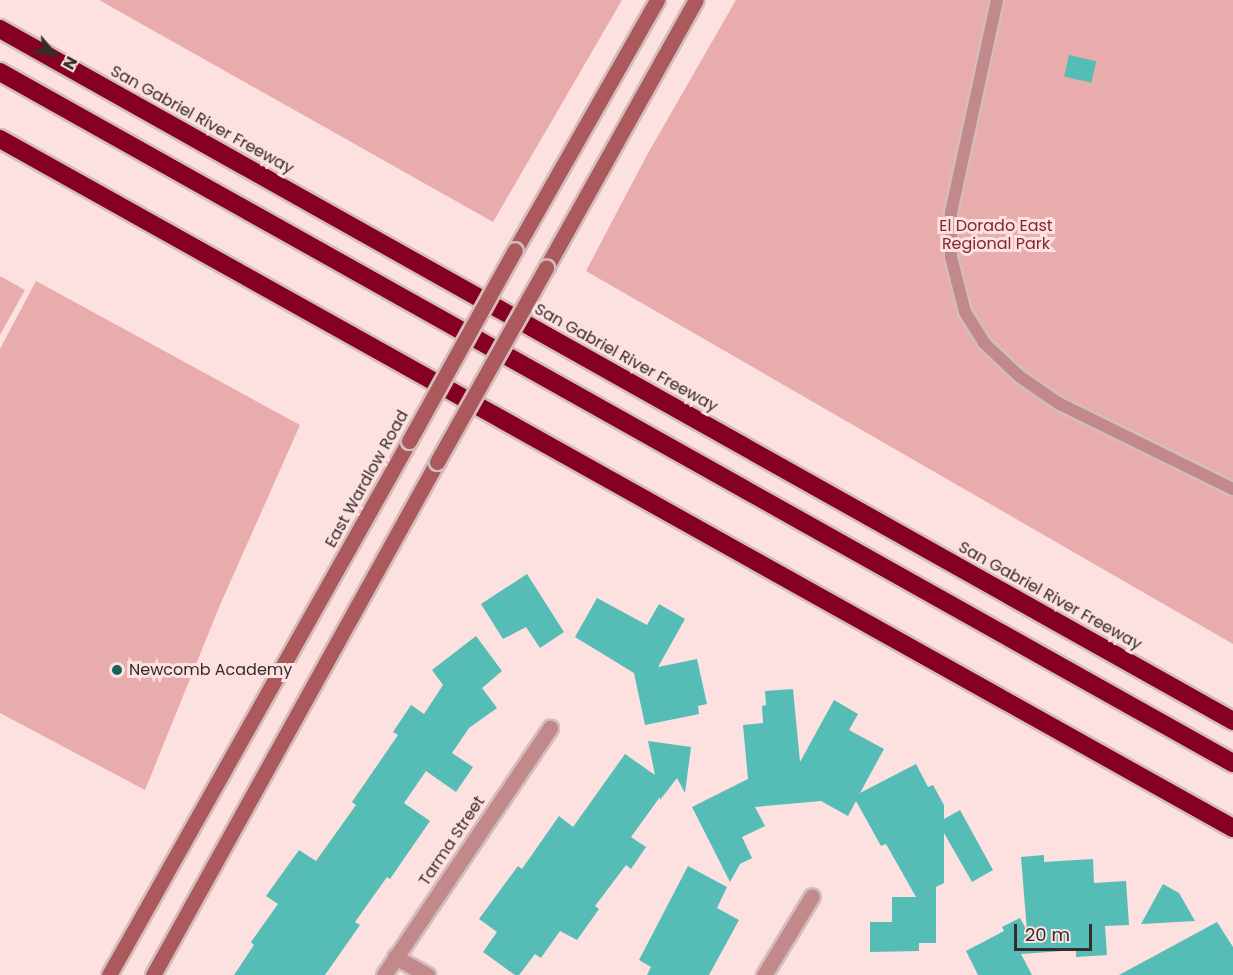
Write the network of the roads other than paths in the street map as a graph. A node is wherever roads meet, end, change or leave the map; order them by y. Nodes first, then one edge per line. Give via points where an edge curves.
1 (657, 0) edge
2 (696, 0) edge
3 (997, 0) edge
4 (0, 29) edge
5 (0, 72) edge
6 (0, 139) edge
7 (1233, 489) edge
8 (1233, 721) edge
9 (550, 728) dead end
10 (1233, 763) edge
11 (1233, 828) edge
12 (812, 896) dead end
13 (395, 957) junction
14 (109, 975) edge
15 (153, 975) edge
16 (384, 975) edge
17 (427, 975) edge
18 (764, 975) edge

1 - 14 main road, East Wardlow Road, bridge
2 - 15 main road, bridge
3 - 7 lane via 951,212 951,257 965,312 984,344 1019,376 1058,403
4 - 8 highway, San Gabriel River Freeway
5 - 10 highway
6 - 11 highway
9 - 13 street, Tarma Street
12 - 18 street
13 - 16 street, Tarma Street
13 - 17 street

